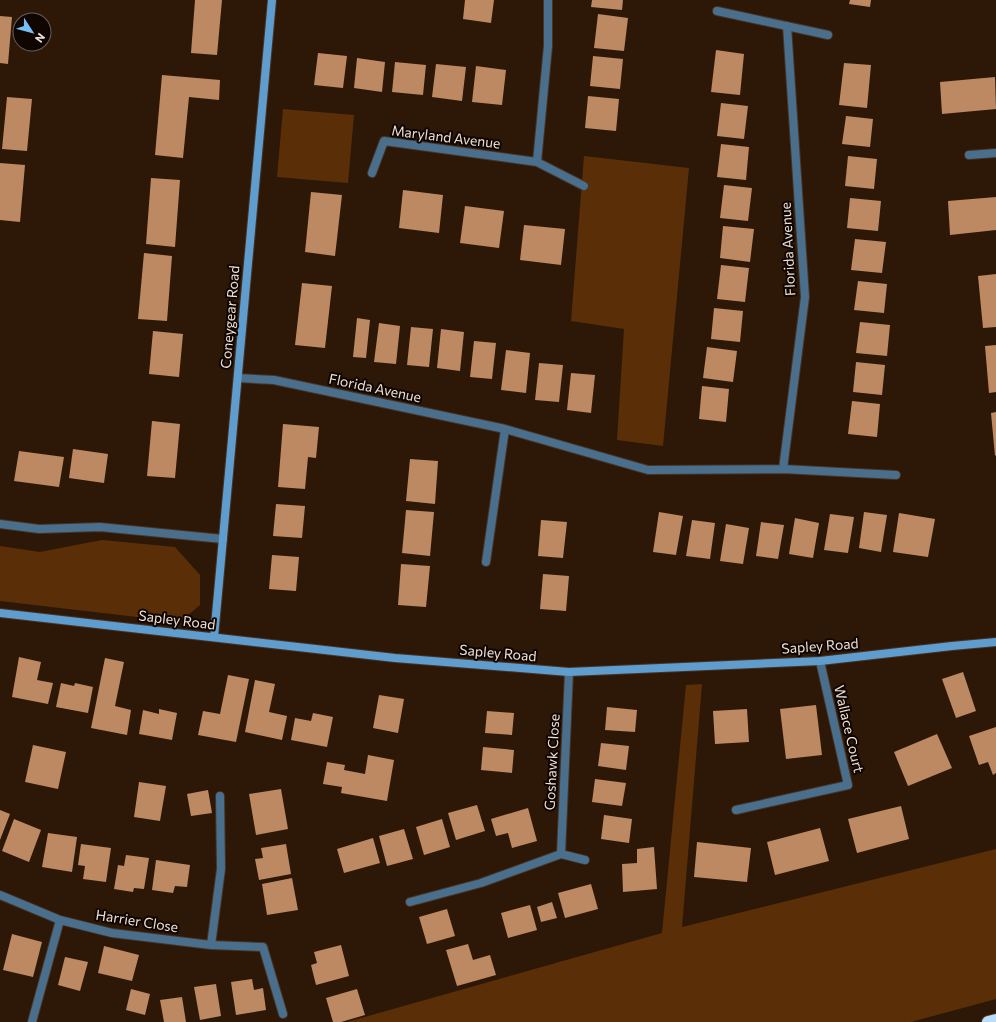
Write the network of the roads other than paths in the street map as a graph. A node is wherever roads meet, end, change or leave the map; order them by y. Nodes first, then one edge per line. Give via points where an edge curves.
1 (272, 0) edge
2 (548, 0) edge
3 (717, 11) dead end
4 (787, 26) junction
5 (828, 35) dead end
6 (996, 153) edge
7 (969, 155) dead end
8 (537, 162) junction
9 (372, 172) dead end
10 (584, 186) dead end
11 (238, 378) junction
12 (505, 429) junction
13 (783, 469) junction
14 (896, 475) dead end
15 (0, 524) edge
16 (223, 539) junction
17 (486, 562) dead end
18 (0, 613) edge
19 (214, 637) junction
20 (996, 642) edge
21 (820, 661) junction
22 (569, 672) junction
23 (220, 796) dead end
24 (736, 810) dead end
25 (561, 854) junction
26 (584, 860) dead end
27 (0, 895) edge
28 (410, 902) dead end
29 (60, 920) junction
30 (211, 945) junction
31 (283, 1014) dead end
32 (996, 1020) edge
33 (32, 1022) edge
34 (988, 1022) edge

1 - 11 street, Coneygear Road
2 - 8 street via 548,46
3 - 4 street
4 - 5 street
4 - 13 street, Florida Avenue via 805,296
6 - 7 street
8 - 9 street, Maryland Avenue via 384,141
8 - 10 street, Maryland Avenue
11 - 12 street, Florida Avenue via 274,380
11 - 16 street, Coneygear Road
12 - 13 street, Florida Avenue via 648,470
12 - 17 street
13 - 14 street, Florida Avenue
15 - 16 street via 39,528 100,527
16 - 19 street, Coneygear Road
18 - 19 street, Sapley Road
19 - 22 street, Sapley Road via 395,658
20 - 21 street, Sapley Road
21 - 22 street, Sapley Road
21 - 24 street, Wallace Court via 848,785
22 - 25 street, Goshawk Close
23 - 30 street via 221,869
25 - 26 street
25 - 28 street via 481,883
27 - 29 street, Harrier Close
29 - 30 street, Harrier Close via 112,933
29 - 33 street
30 - 31 street, Harrier Close via 263,947
32 - 34 highway

